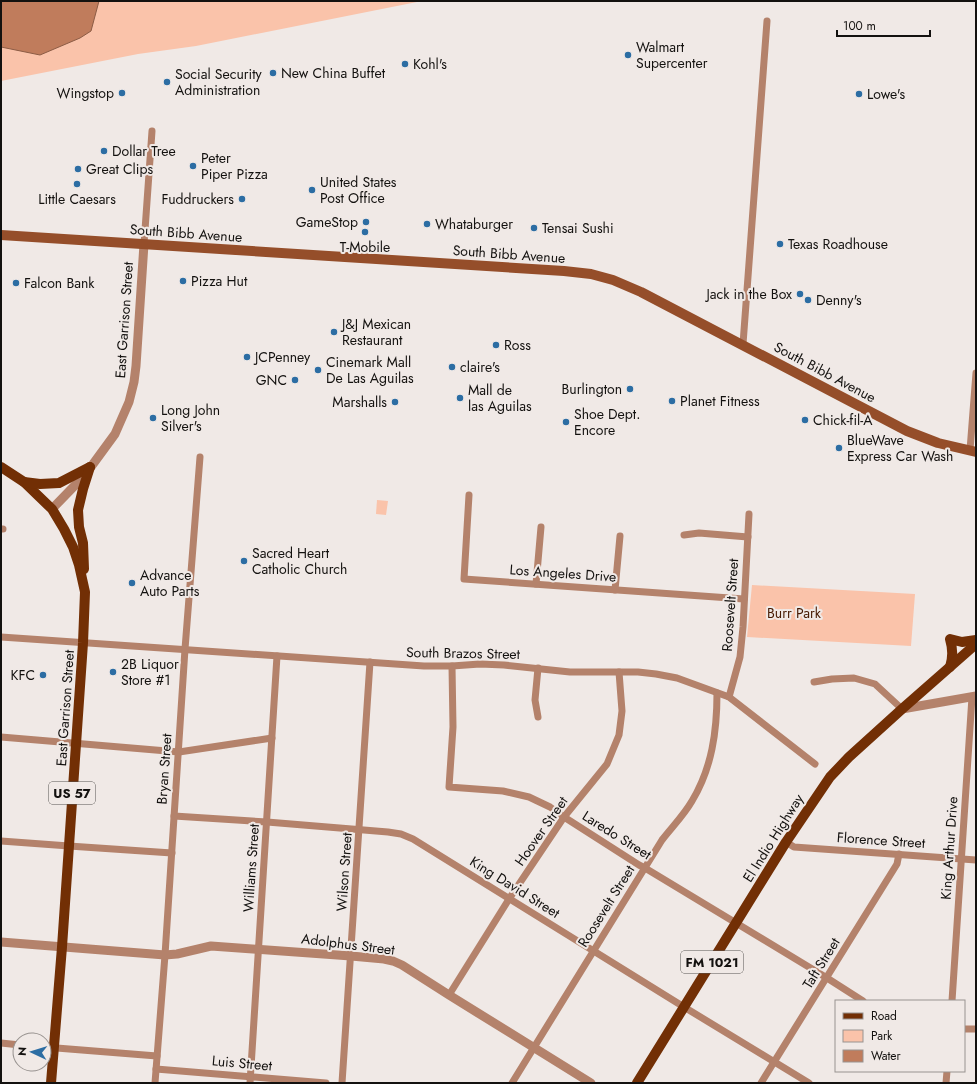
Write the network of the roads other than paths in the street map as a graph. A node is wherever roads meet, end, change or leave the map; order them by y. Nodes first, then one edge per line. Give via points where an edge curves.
1 (767, 21) dead end
2 (152, 131) dead end
3 (1, 235) edge
4 (144, 244) junction
5 (743, 344) junction
6 (976, 373) edge
7 (973, 451) edge
8 (200, 457) dead end
9 (1, 467) edge
10 (90, 467) junction
11 (24, 482) junction
12 (469, 495) dead end
13 (52, 509) junction
14 (750, 514) dead end
15 (541, 527) dead end
16 (684, 535) dead end
17 (620, 536) dead end
18 (748, 537) junction
19 (536, 584) junction
20 (615, 590) junction
21 (85, 592) junction
22 (744, 599) junction
23 (1, 637) edge
24 (976, 640) edge
25 (84, 643) junction
26 (976, 644) edge
27 (185, 649) junction
28 (277, 656) junction
29 (370, 662) junction
30 (452, 666) junction
31 (950, 667) junction
32 (538, 668) junction
33 (619, 672) junction
34 (814, 682) dead end
35 (717, 693) junction
36 (974, 696) edge
37 (729, 698) junction
38 (902, 709) junction
39 (538, 717) dead end
40 (1, 738) edge
41 (272, 738) junction
42 (76, 743) junction
43 (179, 752) junction
44 (815, 764) dead end
45 (174, 816) junction
46 (564, 817) junction
47 (267, 822) junction
48 (360, 829) junction
49 (1, 841) edge
50 (786, 842) junction
51 (69, 846) junction
52 (172, 852) junction
53 (899, 854) junction
54 (961, 858) junction
55 (976, 860) edge
56 (645, 868) junction
57 (509, 899) junction
58 (736, 923) junction
59 (1, 942) edge
60 (62, 947) junction
61 (258, 948) junction
62 (594, 951) junction
63 (165, 955) junction
64 (351, 956) junction
65 (827, 978) junction
66 (449, 995) junction
67 (861, 1000) edge
68 (952, 1000) edge
69 (684, 1008) junction
70 (965, 1028) edge
71 (976, 1029) edge
72 (51, 1032) edge
73 (1, 1043) edge
74 (12, 1044) edge
75 (52, 1047) edge
76 (534, 1047) junction
77 (157, 1056) junction
78 (775, 1062) junction
79 (156, 1069) junction
80 (50, 1072) edge
81 (946, 1072) edge
82 (251, 1080) edge
83 (50, 1083) edge
84 (155, 1083) edge
85 (326, 1083) edge
86 (342, 1083) edge
87 (512, 1083) edge
88 (592, 1083) edge
89 (637, 1083) edge
90 (761, 1083) edge
91 (809, 1083) edge
92 (946, 1083) edge

1 - 5 street
2 - 4 street, East Garrison Street
3 - 4 main road, South Bibb Avenue
4 - 5 main road, South Bibb Avenue via 591,274 641,292
4 - 10 street, East Garrison Street via 134,382 129,402 115,434
5 - 7 main road, South Bibb Avenue via 907,431 938,443
6 - 7 street
8 - 27 street, Bryan Street
9 - 11 main road, East Garrison Street / US 57
10 - 11 main road via 58,484
10 - 13 street, East Garrison Street
10 - 21 main road via 78,510 83,543
11 - 13 main road, East Garrison Street / US 57
12 - 19 street, Los Angeles Drive via 464,579
13 - 21 main road, East Garrison Street / US 57 via 73,547
14 - 18 street, Roosevelt Street
15 - 19 street
16 - 18 street via 699,533
17 - 20 street
18 - 22 street, Roosevelt Street
19 - 20 street, Los Angeles Drive
20 - 22 street, Los Angeles Drive
21 - 25 main road, East Garrison Street / US 57
22 - 37 street, Roosevelt Street via 740,657
23 - 25 street, South Brazos Street
24 - 31 main road via 962,642 950,639 953,652
25 - 27 street, South Brazos Street
25 - 42 main road, East Garrison Street / US 57
26 - 31 main road, El Indio Highway / FM 1021
27 - 28 street, South Brazos Street
27 - 43 street, Bryan Street
28 - 29 street, South Brazos Street
28 - 41 street, Williams Street
29 - 30 street, South Brazos Street
29 - 48 street, Wilson Street
30 - 32 street, South Brazos Street via 480,664
30 - 46 street, Laredo Street via 453,727 449,787 503,791 528,797
31 - 38 main road, El Indio Highway / FM 1021
32 - 33 street, South Brazos Street via 570,672
32 - 39 street via 535,700
33 - 35 street, South Brazos Street via 677,678
33 - 46 street, Hoover Street via 622,711 619,735 607,764
34 - 38 street via 854,678 875,684
35 - 37 street, South Brazos Street
35 - 56 street, Roosevelt Street via 712,754 700,787
36 - 38 street
36 - 54 street, King Arthur Drive
37 - 44 street, South Brazos Street
38 - 50 main road, El Indio Highway / FM 1021 via 830,777
40 - 42 street
41 - 43 street
41 - 47 street, Williams Street
42 - 43 street
42 - 51 main road, East Garrison Street / US 57
43 - 45 street, Bryan Street
45 - 47 street, King David Street
45 - 52 street, Bryan Street
46 - 56 street, Laredo Street
46 - 57 street, Hoover Street
47 - 48 street, King David Street
47 - 61 street, Williams Street
48 - 57 street, King David Street via 407,836
48 - 64 street, Wilson Street
49 - 51 street
50 - 53 street, Florence Street via 794,847
50 - 58 main road, El Indio Highway / FM 1021
51 - 52 street
51 - 60 main road, East Garrison Street / US 57
52 - 63 street, Bryan Street
53 - 54 street, Florence Street
53 - 65 street, Taft Street via 897,864
54 - 55 street, Florence Street
54 - 68 street, King Arthur Drive
56 - 58 street, Laredo Street
56 - 62 street, Roosevelt Street
57 - 62 street, King David Street
57 - 66 street, Hoover Street
58 - 65 street, Laredo Street
58 - 69 main road, El Indio Highway / FM 1021
59 - 60 street, Adolphus Street
60 - 63 street, Adolphus Street
60 - 72 main road, East Garrison Street / US 57
61 - 63 street, Adolphus Street via 211,946
61 - 64 street, Adolphus Street
61 - 82 street, Williams Street
62 - 69 street, King David Street
62 - 76 street, Roosevelt Street
63 - 77 street, Bryan Street
64 - 66 street, Adolphus Street via 394,961
64 - 86 street, Wilson Street
65 - 67 street, Laredo Street
65 - 78 street, Taft Street
66 - 76 street, Adolphus Street
69 - 78 street, King David Street
69 - 89 main road, El Indio Highway / FM 1021
70 - 71 street
73 - 74 street
75 - 77 street
76 - 87 street, Roosevelt Street
76 - 88 street, Adolphus Street
77 - 79 street, Bryan Street
78 - 90 street, Taft Street
78 - 91 street, King David Street
79 - 82 street, Luis Street
79 - 84 street, Bryan Street
80 - 83 main road, East Garrison Street / US 57
81 - 92 street
82 - 85 street, Luis Street

